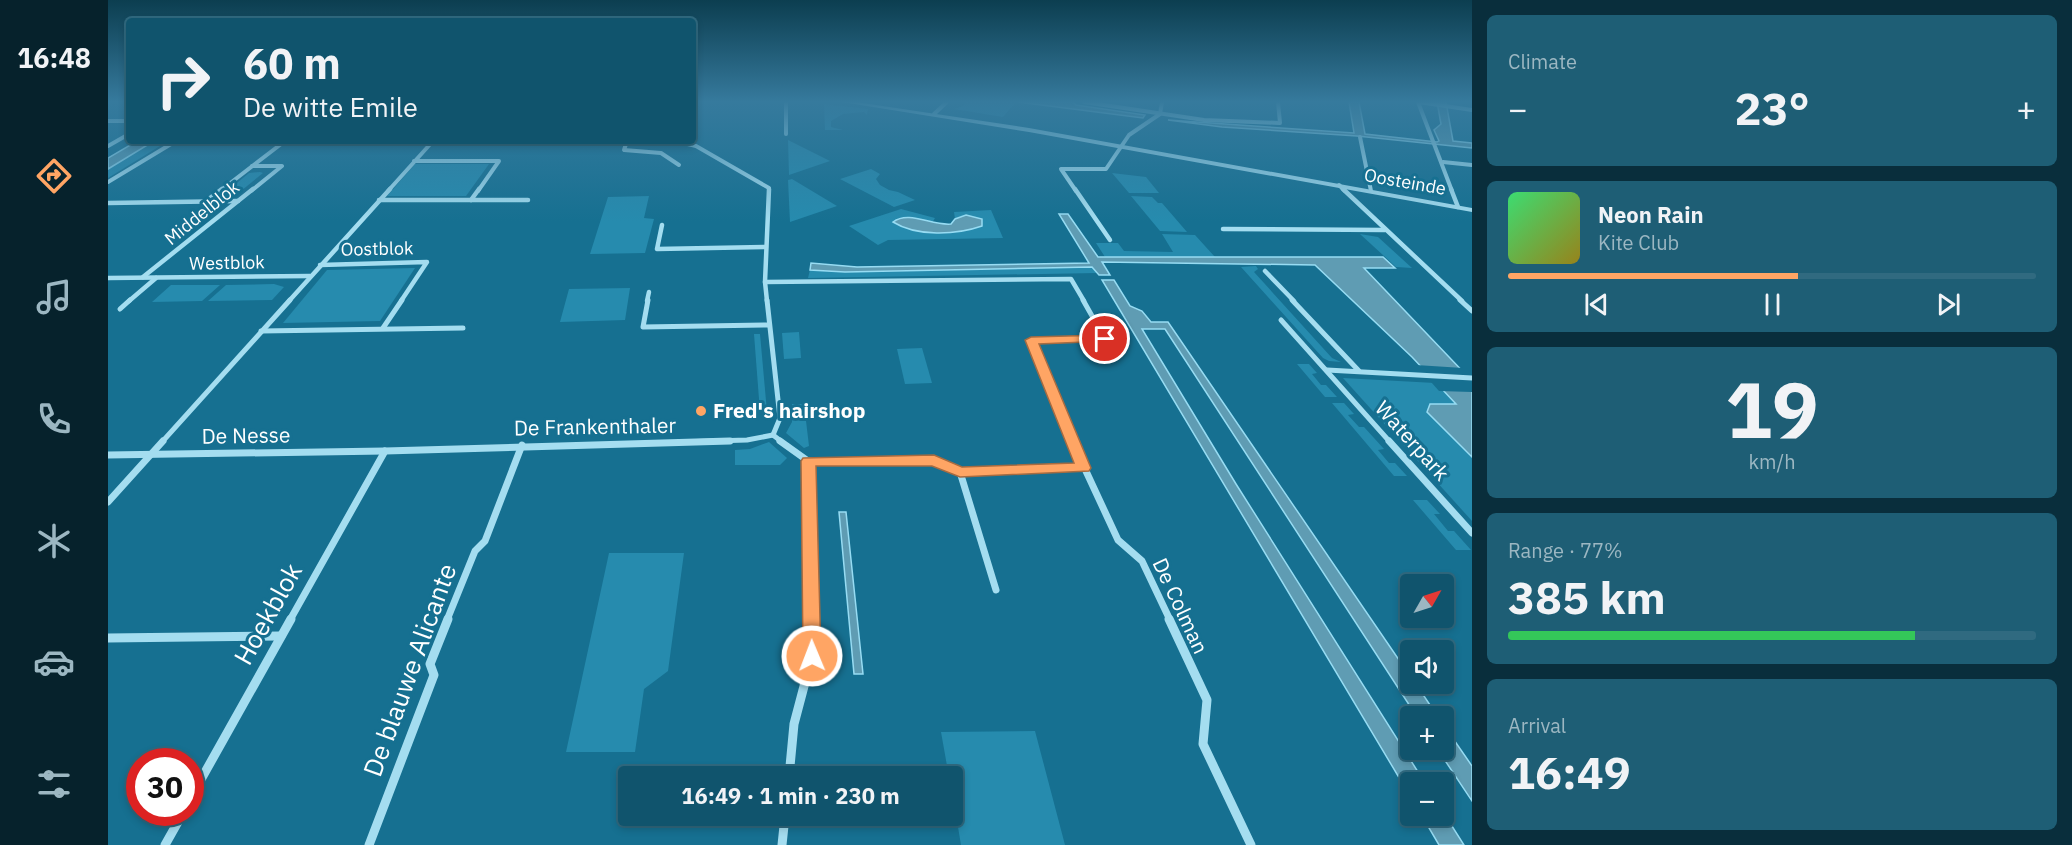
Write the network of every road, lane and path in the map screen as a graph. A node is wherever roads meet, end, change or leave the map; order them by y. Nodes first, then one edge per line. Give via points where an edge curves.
1 (1099, 141) edge
2 (1123, 141) edge
3 (1361, 141) edge
4 (1431, 141) edge
5 (171, 144) edge
6 (281, 144) edge
7 (429, 144) edge
8 (626, 144) edge
9 (688, 144) edge
10 (1120, 145) junction
11 (414, 161) junction
12 (1443, 162) junction
13 (679, 165) dead end
14 (1472, 165) edge
15 (252, 166) junction
16 (108, 182) edge
17 (1339, 186) junction
18 (1371, 191) junction
19 (379, 200) junction
20 (471, 200) junction
21 (528, 200) dead end
22 (238, 201) junction
23 (206, 202) junction
24 (108, 203) edge
25 (1458, 207) junction
26 (1472, 210) edge
27 (662, 225) dead end
28 (1223, 229) dead end
29 (1385, 230) junction
30 (1110, 240) dead end
31 (766, 247) junction
32 (320, 265) junction
33 (1265, 271) dead end
34 (310, 276) junction
35 (143, 277) junction
36 (157, 277) junction
37 (108, 278) edge
38 (765, 282) junction
39 (650, 292) dead end
40 (120, 309) dead end
41 (1472, 311) edge
42 (1281, 320) dead end
43 (769, 325) junction
44 (383, 328) junction
45 (463, 328) dead end
46 (261, 331) junction
47 (1327, 370) junction
48 (1359, 371) junction
49 (1472, 378) edge
50 (773, 435) junction
51 (522, 445) junction
52 (385, 451) junction
53 (151, 454) junction
54 (108, 455) edge
55 (808, 461) junction
56 (1083, 468) junction
57 (960, 472) junction
58 (108, 502) edge
59 (1472, 533) edge
60 (996, 590) dead end
61 (281, 636) junction
62 (108, 638) edge
63 (790, 766) edge
64 (204, 774) edge
65 (176, 826) edge
66 (784, 826) edge
67 (165, 845) edge
68 (369, 845) edge
69 (782, 845) edge
70 (1251, 845) edge

1 - 10 street, Oosteinde
2 - 10 street
3 - 18 street
4 - 12 street
5 - 16 street
6 - 15 street, Middelblok
7 - 11 street, Oostblok
8 - 13 street via 624,150 660,152
9 - 31 street via 769,188
10 - 17 street, Oosteinde
10 - 30 street via 1106,170 1061,169
11 - 19 street, Oostblok
11 - 20 street via 499,161
12 - 14 street
12 - 25 street
15 - 22 street, Middelblok via 282,166
15 - 23 street, Middelblok
17 - 18 street, Oosteinde
17 - 29 street
18 - 25 street, Oosteinde
19 - 20 street
19 - 32 street, Oostblok
20 - 21 street
22 - 23 street
22 - 35 street, Middelblok
23 - 24 street
25 - 26 street, Oosteinde
27 - 31 street via 657,249
28 - 29 street
29 - 41 street
31 - 38 street
32 - 34 street, Oostblok
32 - 44 street, Oostblok via 427,262
33 - 48 street
34 - 36 street, Westblok
34 - 46 street, Oostblok
35 - 36 street, Westblok
35 - 37 street, Westblok
36 - 40 street
38 - 43 street
38 - 56 street, De Colman via 1071,279 1105,339 1031,340
39 - 43 street via 643,327
42 - 47 street, Waterpark
43 - 50 street via 780,418
44 - 45 street
44 - 46 street
46 - 53 street, Oostblok
47 - 48 street, Waterpark
47 - 59 street, Waterpark
48 - 49 street, Waterpark
50 - 51 street, De Frankenthaler via 747,440
50 - 55 street
51 - 52 street, De Frankenthaler
51 - 68 street, De blauwe Alicante via 485,541 475,551 430,664 434,675
52 - 53 street, De Nesse
52 - 61 street, Hoekblok
53 - 54 street, De Nesse
53 - 58 street, Oostblok
55 - 57 street via 934,460
55 - 63 street via 812,656 794,724
56 - 57 street
56 - 70 street, De Colman via 1118,540 1142,561 1207,700 1203,744
57 - 60 street
61 - 62 street
61 - 64 street, Hoekblok
65 - 67 street
66 - 69 street

